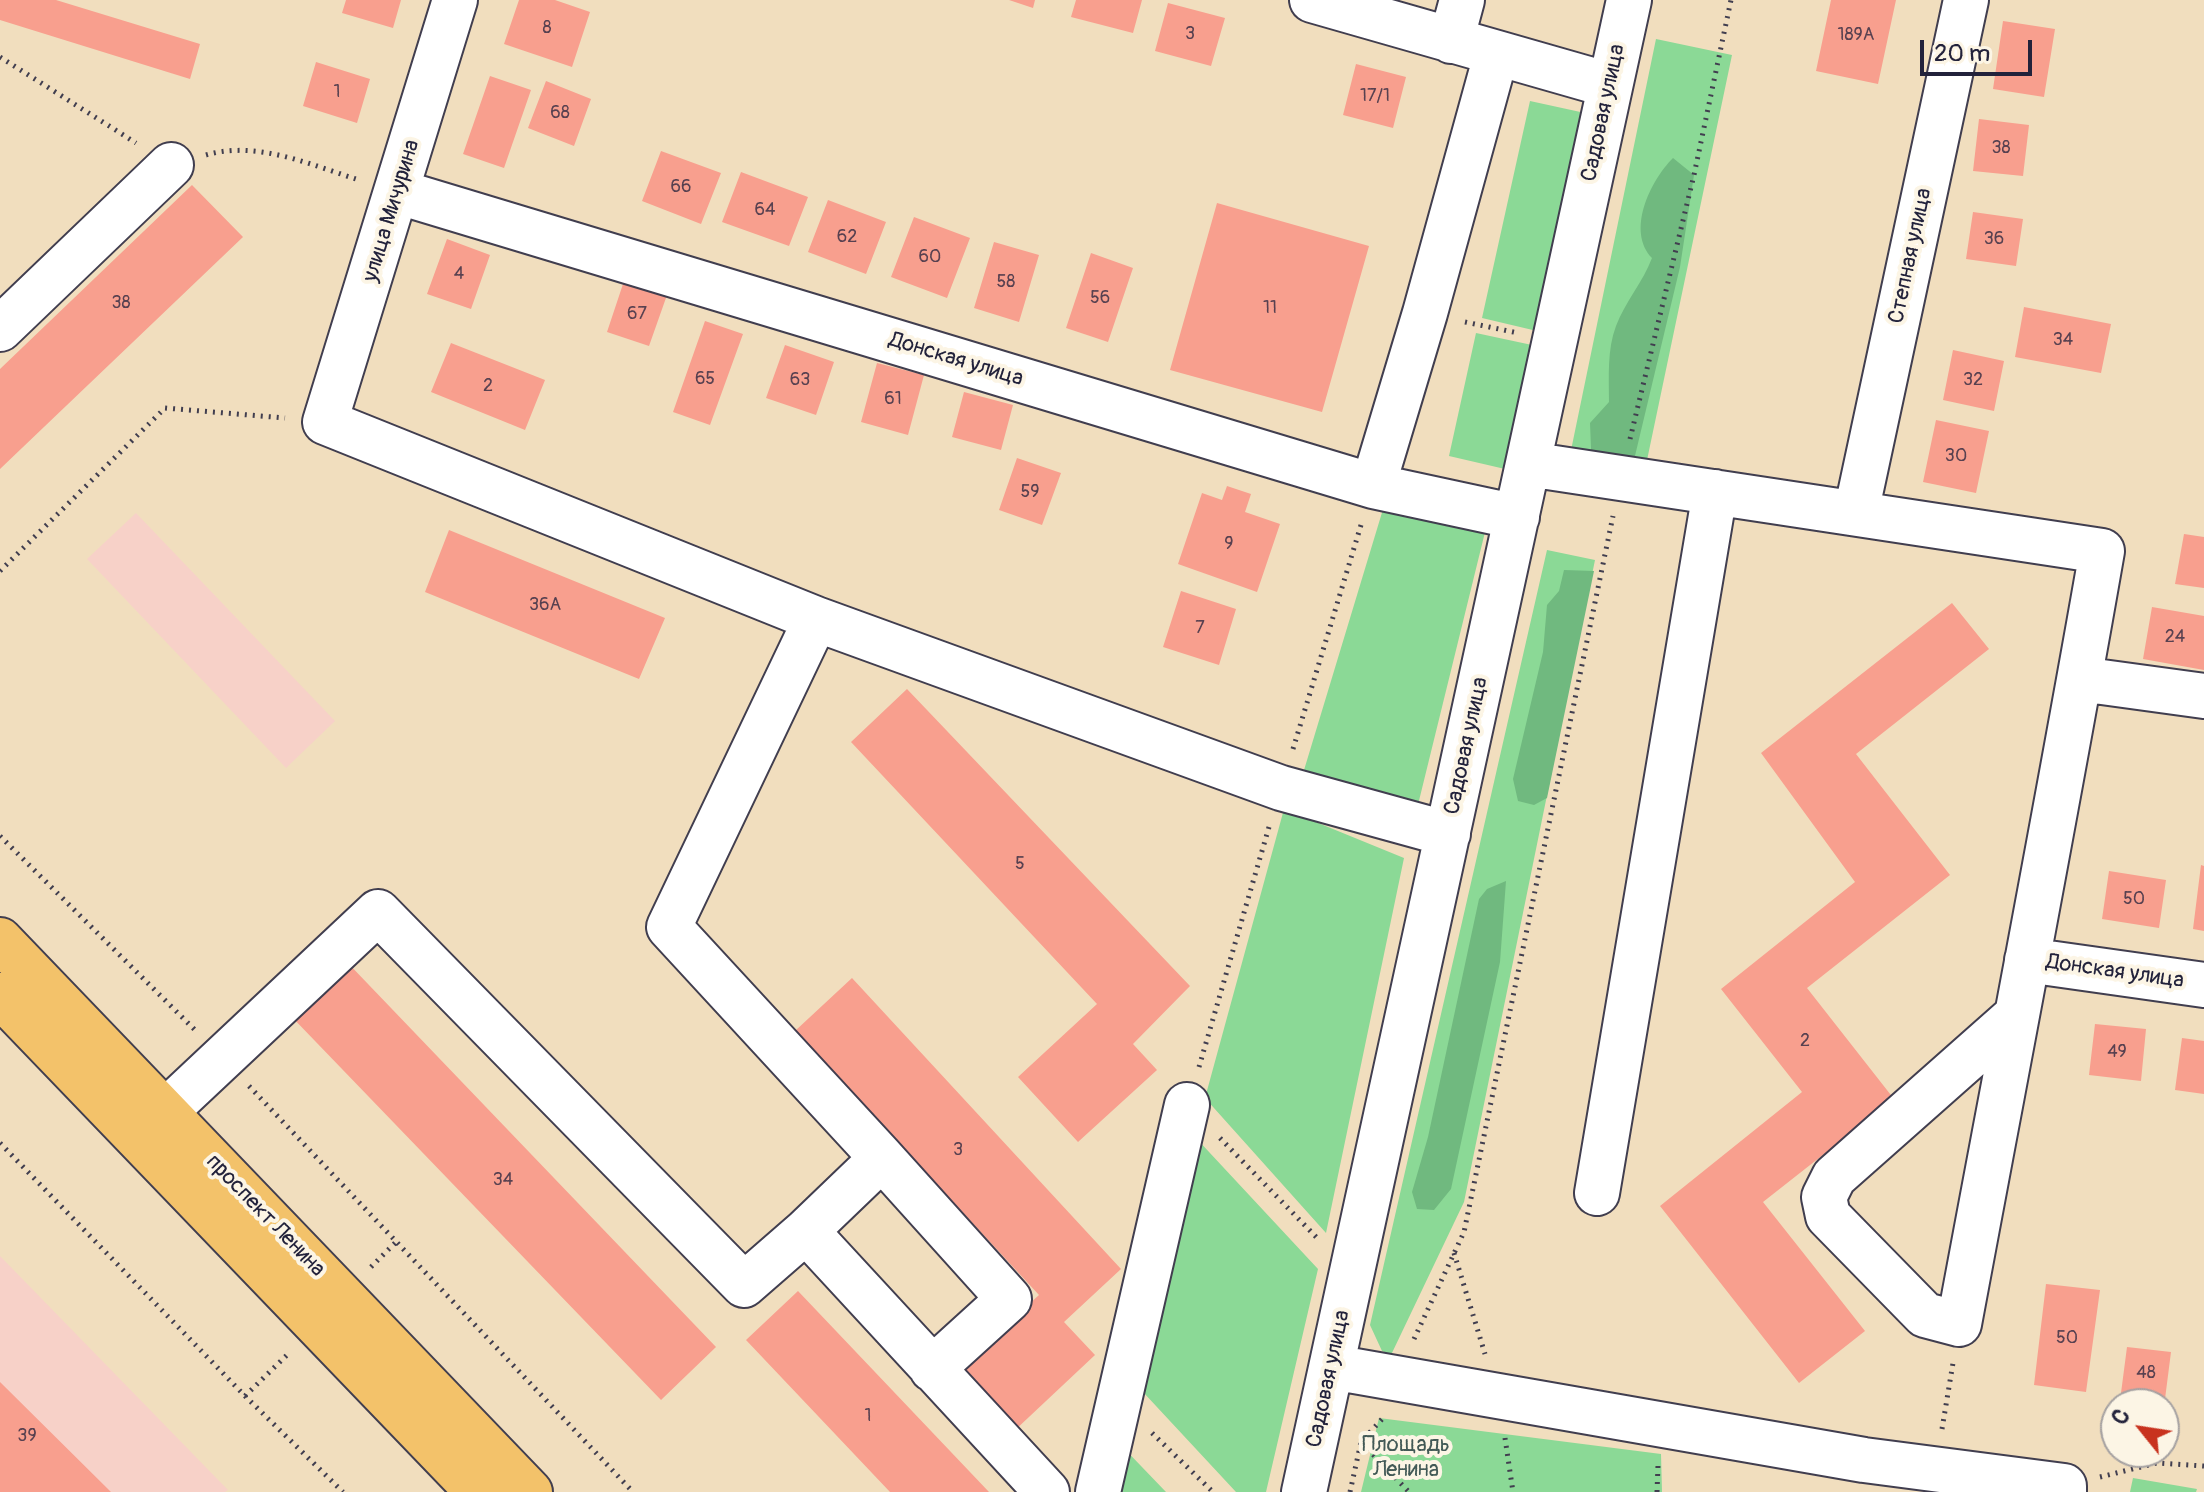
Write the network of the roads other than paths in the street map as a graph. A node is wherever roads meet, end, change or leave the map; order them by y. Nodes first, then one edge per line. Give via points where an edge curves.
1 (455, 0) edge
2 (1312, 0) edge
3 (1629, 0) edge
4 (1966, 0) edge
5 (1456, 20) edge
6 (1496, 55) junction
7 (1609, 85) junction
8 (171, 165) dead end
9 (399, 192) junction
10 (0, 329) edge
11 (1528, 464) junction
12 (1373, 486) junction
13 (1715, 492) junction
14 (1856, 513) junction
15 (1517, 517) junction
16 (816, 619) junction
17 (2080, 679) junction
18 (2204, 696) edge
19 (1448, 834) junction
20 (0, 940) edge
21 (2027, 960) junction
22 (2204, 985) edge
23 (0, 995) edge
24 (2017, 1015) junction
25 (1187, 1105) road end
26 (165, 1112) junction
27 (882, 1158) junction
28 (1597, 1193) dead end
29 (806, 1231) junction
30 (1332, 1367) junction
31 (932, 1369) junction
32 (1864, 1460) junction
33 (2064, 1489) edge
34 (478, 1492) edge
35 (530, 1492) edge
36 (1047, 1492) edge
37 (1098, 1492) edge
38 (1304, 1492) edge
39 (1897, 1492) edge

1 - 9 street, улица Мичурина
2 - 5 street
3 - 7 street, Садовая улица
4 - 14 street, Степная улица
5 - 6 street
6 - 7 street
6 - 12 street
7 - 11 street, Садовая улица
8 - 10 street
9 - 12 street, Донская улица
9 - 16 street, улица Мичурина via 325,422
11 - 13 street
11 - 15 street, Садовая улица
12 - 15 street, Донская улица
13 - 14 street
13 - 28 street
14 - 17 street via 2102,551
15 - 19 street, Садовая улица
16 - 19 street via 1281,788
16 - 27 street via 669,927
17 - 18 street
17 - 21 street
19 - 30 street, Садовая улица
20 - 26 main road, проспект Ленина
21 - 22 street, Донская улица
21 - 24 street
23 - 34 main road, проспект Ленина
24 - 24 street via 1959,1324 1925,1315 1828,1216 1824,1197 1834,1177
25 - 37 street
26 - 29 street via 378,912 744,1285
26 - 35 main road, проспект Ленина
27 - 29 street
27 - 31 street via 1009,1299
29 - 31 street
30 - 32 street
30 - 38 street, Садовая улица
31 - 36 street
32 - 33 street
32 - 39 street

